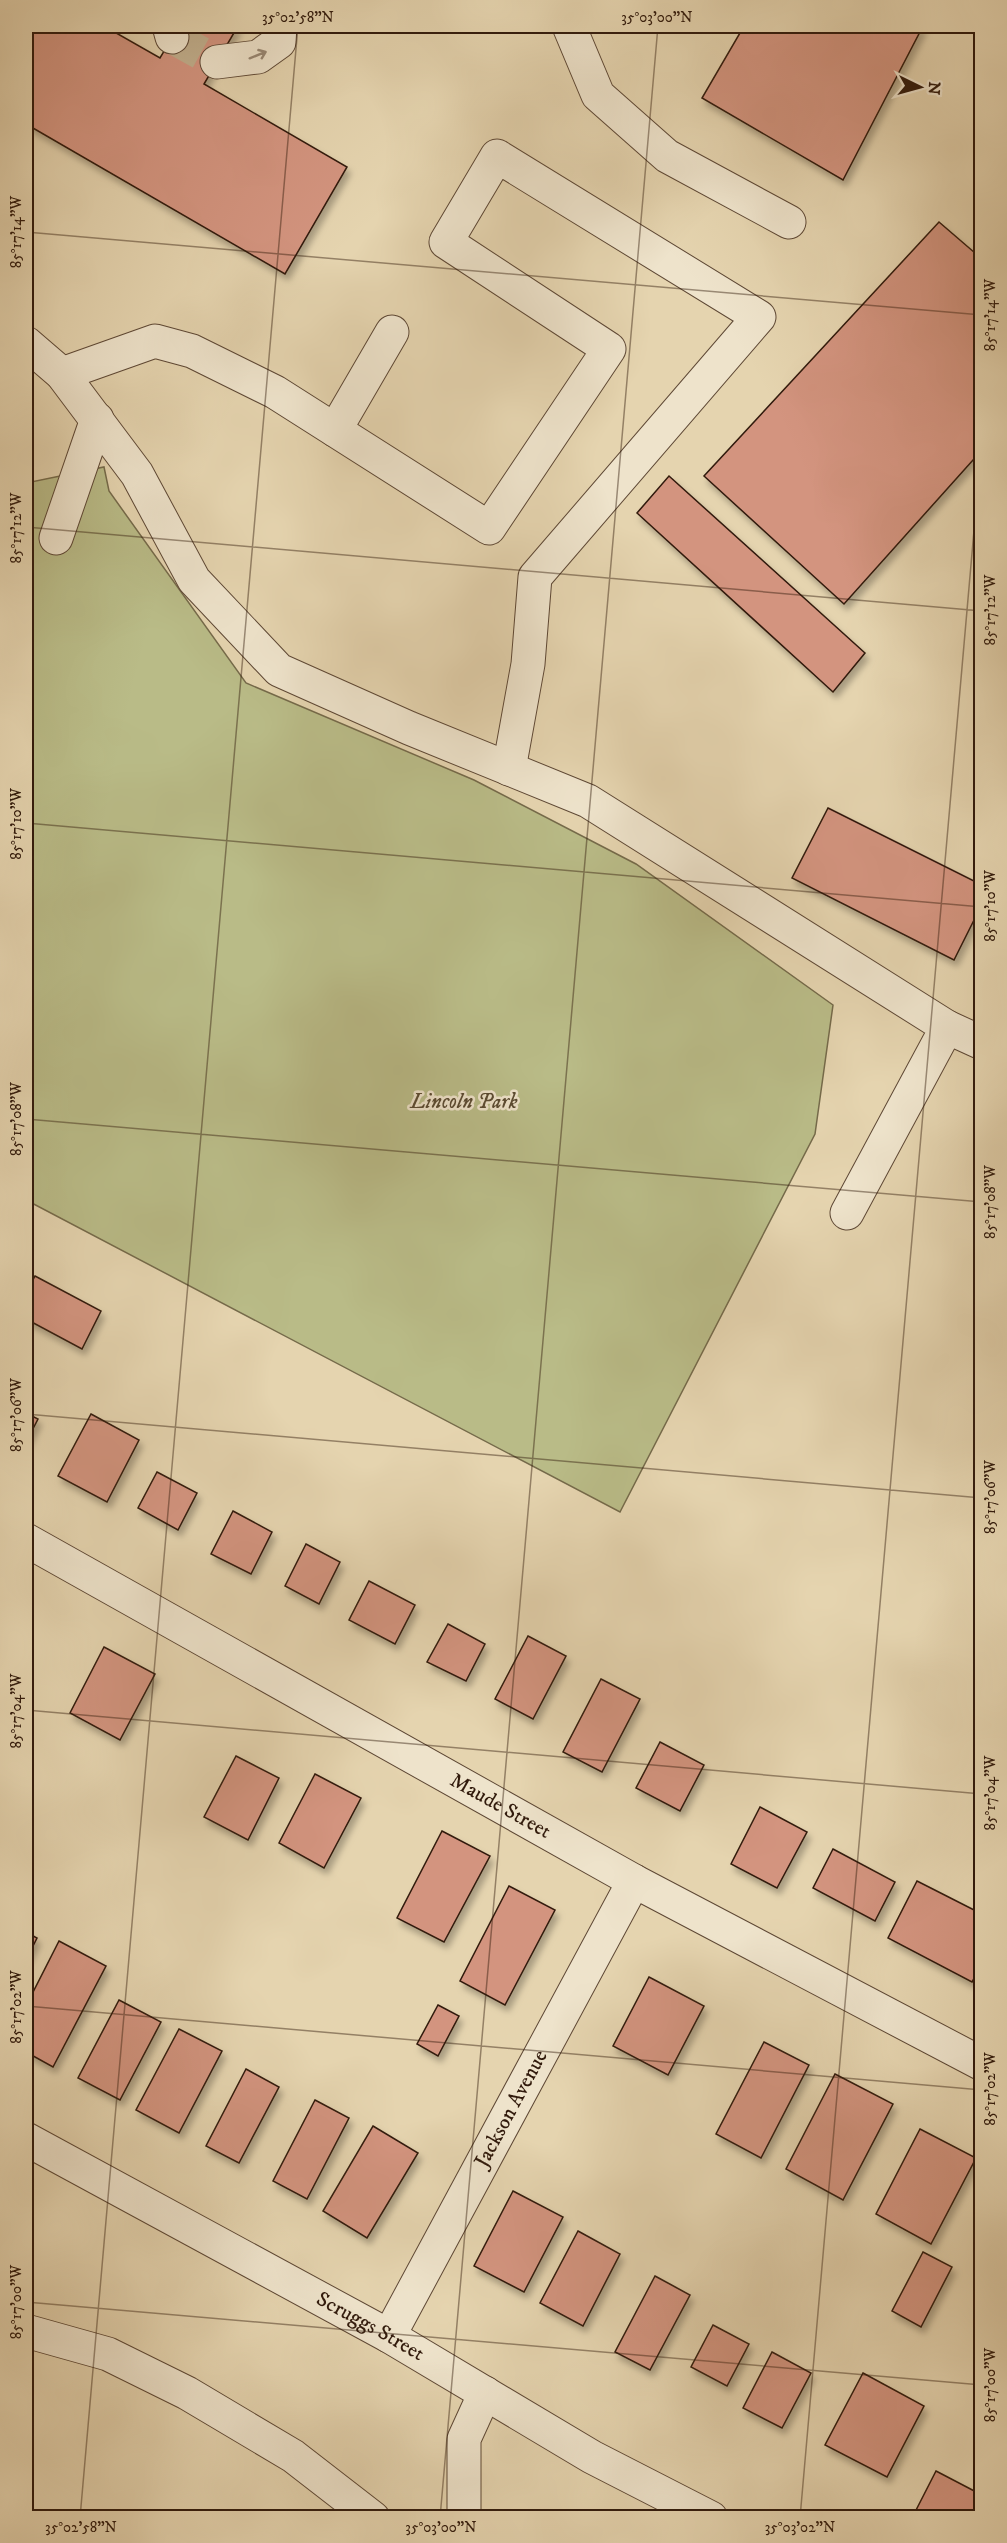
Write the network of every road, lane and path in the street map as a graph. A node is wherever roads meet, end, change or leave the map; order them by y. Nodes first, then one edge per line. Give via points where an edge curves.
1 (280, 26) edge
2 (569, 26) edge
3 (217, 62) tunnel mouth
4 (789, 222) dead end
5 (392, 332) dead end
6 (26, 343) edge
7 (62, 374) junction
8 (97, 419) junction
9 (335, 430) junction
10 (56, 538) dead end
11 (509, 769) junction
12 (947, 1027) junction
13 (981, 1043) edge
14 (847, 1213) dead end
15 (26, 1540) edge
16 (634, 1881) junction
17 (981, 2064) edge
18 (26, 2139) edge
19 (26, 2331) edge
20 (388, 2336) junction
21 (484, 2393) junction
22 (373, 2517) edge
23 (464, 2517) edge
24 (711, 2517) edge

3 -> 1 street via 258,57 279,42
2 - 4 street via 598,95 667,156
5 - 9 street
6 - 7 street
7 - 8 street
7 - 9 street via 155,341 192,351 275,392
8 - 10 street
8 - 11 street via 137,474 194,580 279,670
9 - 11 street via 489,528 609,349 446,242 497,156 759,317 535,577 528,664
11 - 12 street via 588,801
12 - 13 street
12 - 14 street
15 - 16 street, Maude Street
16 - 17 street, Maude Street
16 - 20 street, Jackson Avenue
18 - 20 street, Scruggs Street
19 - 22 street via 108,2354 188,2393 293,2456
20 - 21 street, Scruggs Street
21 - 23 street via 464,2439
21 - 24 street, Scruggs Street via 592,2457

